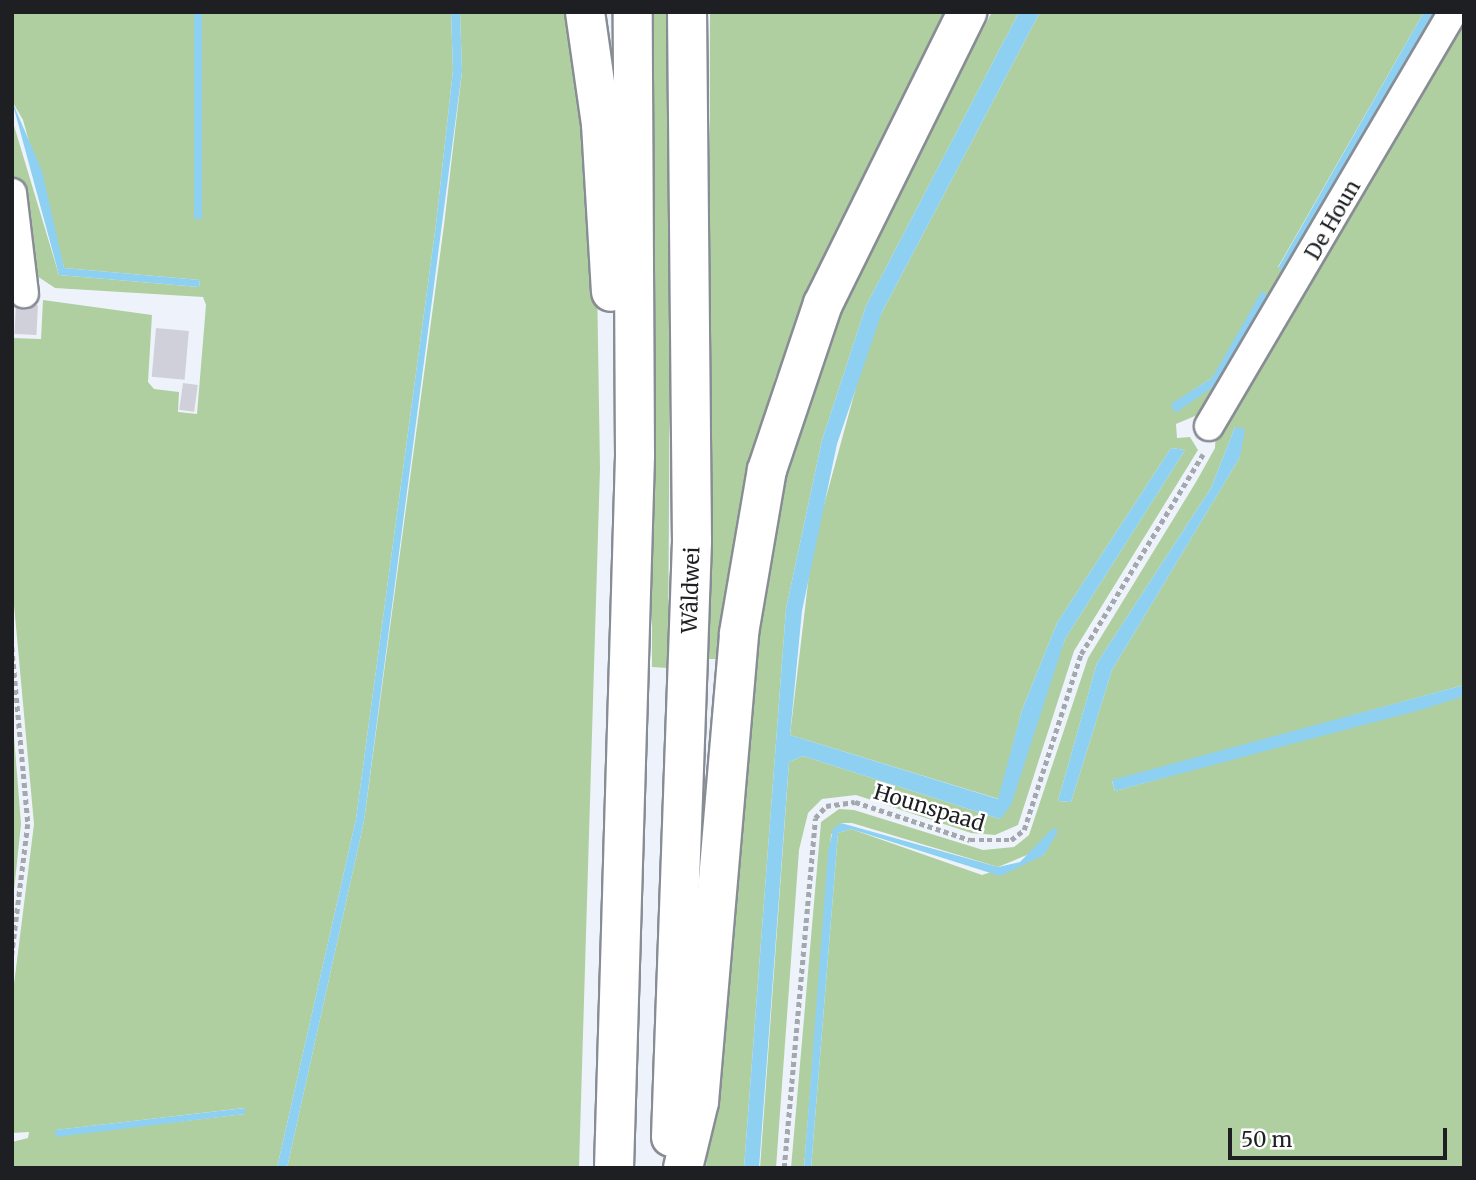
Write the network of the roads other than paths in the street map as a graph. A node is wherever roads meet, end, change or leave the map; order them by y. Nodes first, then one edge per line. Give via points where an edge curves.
1 (585, 12) edge
2 (633, 12) edge
3 (687, 12) edge
4 (967, 12) edge
5 (1453, 12) edge
6 (12, 193) edge
7 (24, 293) dead end
8 (1209, 426) road end
9 (635, 456) junction
10 (614, 1168) edge
11 (669, 1168) edge
12 (683, 1168) edge

1 - 9 highway via 601,124 611,318
2 - 9 highway
3 - 11 highway, Wâldwei via 692,541
4 - 12 highway via 823,304 767,470 739,633 699,1102
5 - 8 street, De Houn
6 - 7 street
9 - 10 highway

